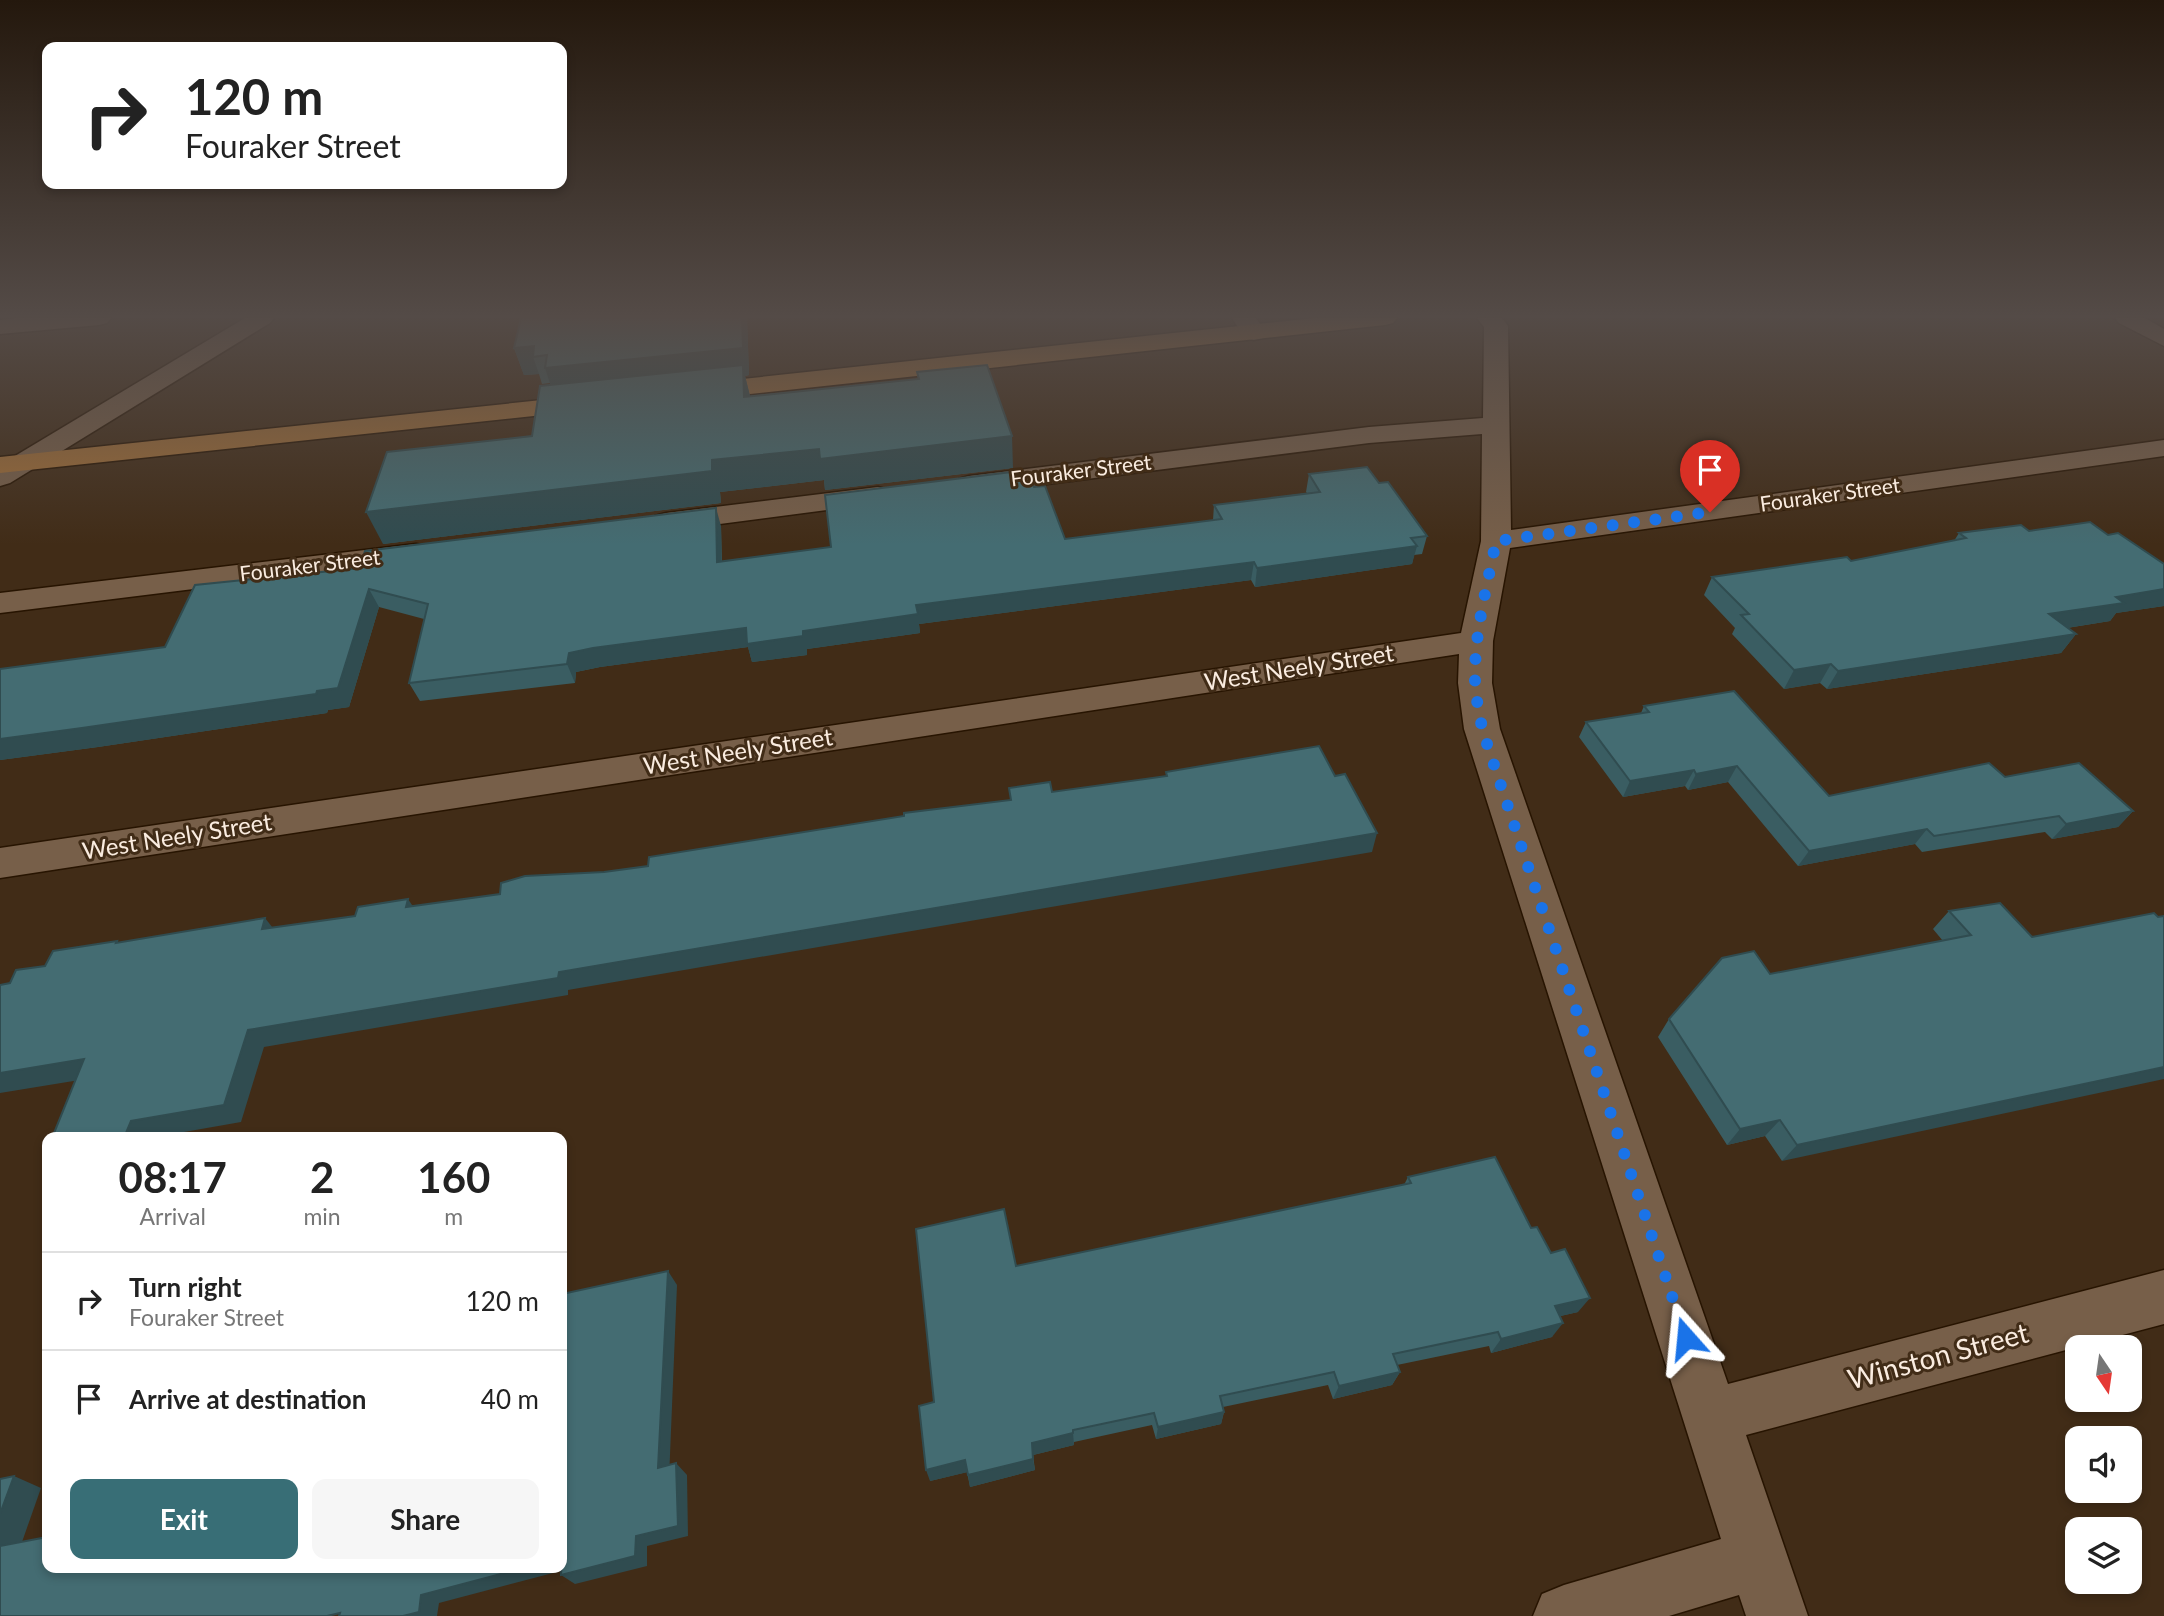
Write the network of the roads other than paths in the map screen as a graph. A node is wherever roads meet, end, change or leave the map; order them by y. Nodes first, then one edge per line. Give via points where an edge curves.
1 (134, 393) edge
2 (680, 393) edge
3 (1495, 393) edge
4 (667, 395) edge
5 (613, 400) edge
6 (1495, 425) junction
7 (2164, 448) edge
8 (8, 468) edge
9 (944, 488) edge
10 (903, 493) edge
11 (642, 525) edge
12 (1496, 541) junction
13 (439, 550) edge
14 (0, 603) edge
15 (1476, 641) junction
16 (0, 863) edge
17 (2164, 1297) edge
18 (1712, 1416) junction
19 (1758, 1559) junction
20 (1564, 1616) edge
21 (1777, 1616) edge

1 - 8 street
2 - 4 main road
3 - 6 street
5 - 8 main road
6 - 9 street, Fouraker Street via 1368,435
6 - 12 street
7 - 12 street, Fouraker Street
10 - 11 street
12 - 15 street
13 - 14 street, Fouraker Street
15 - 16 street, West Neely Street
15 - 18 street via 1475,683 1482,729
17 - 18 street, Winston Street
18 - 19 street
19 - 20 street
19 - 21 street

